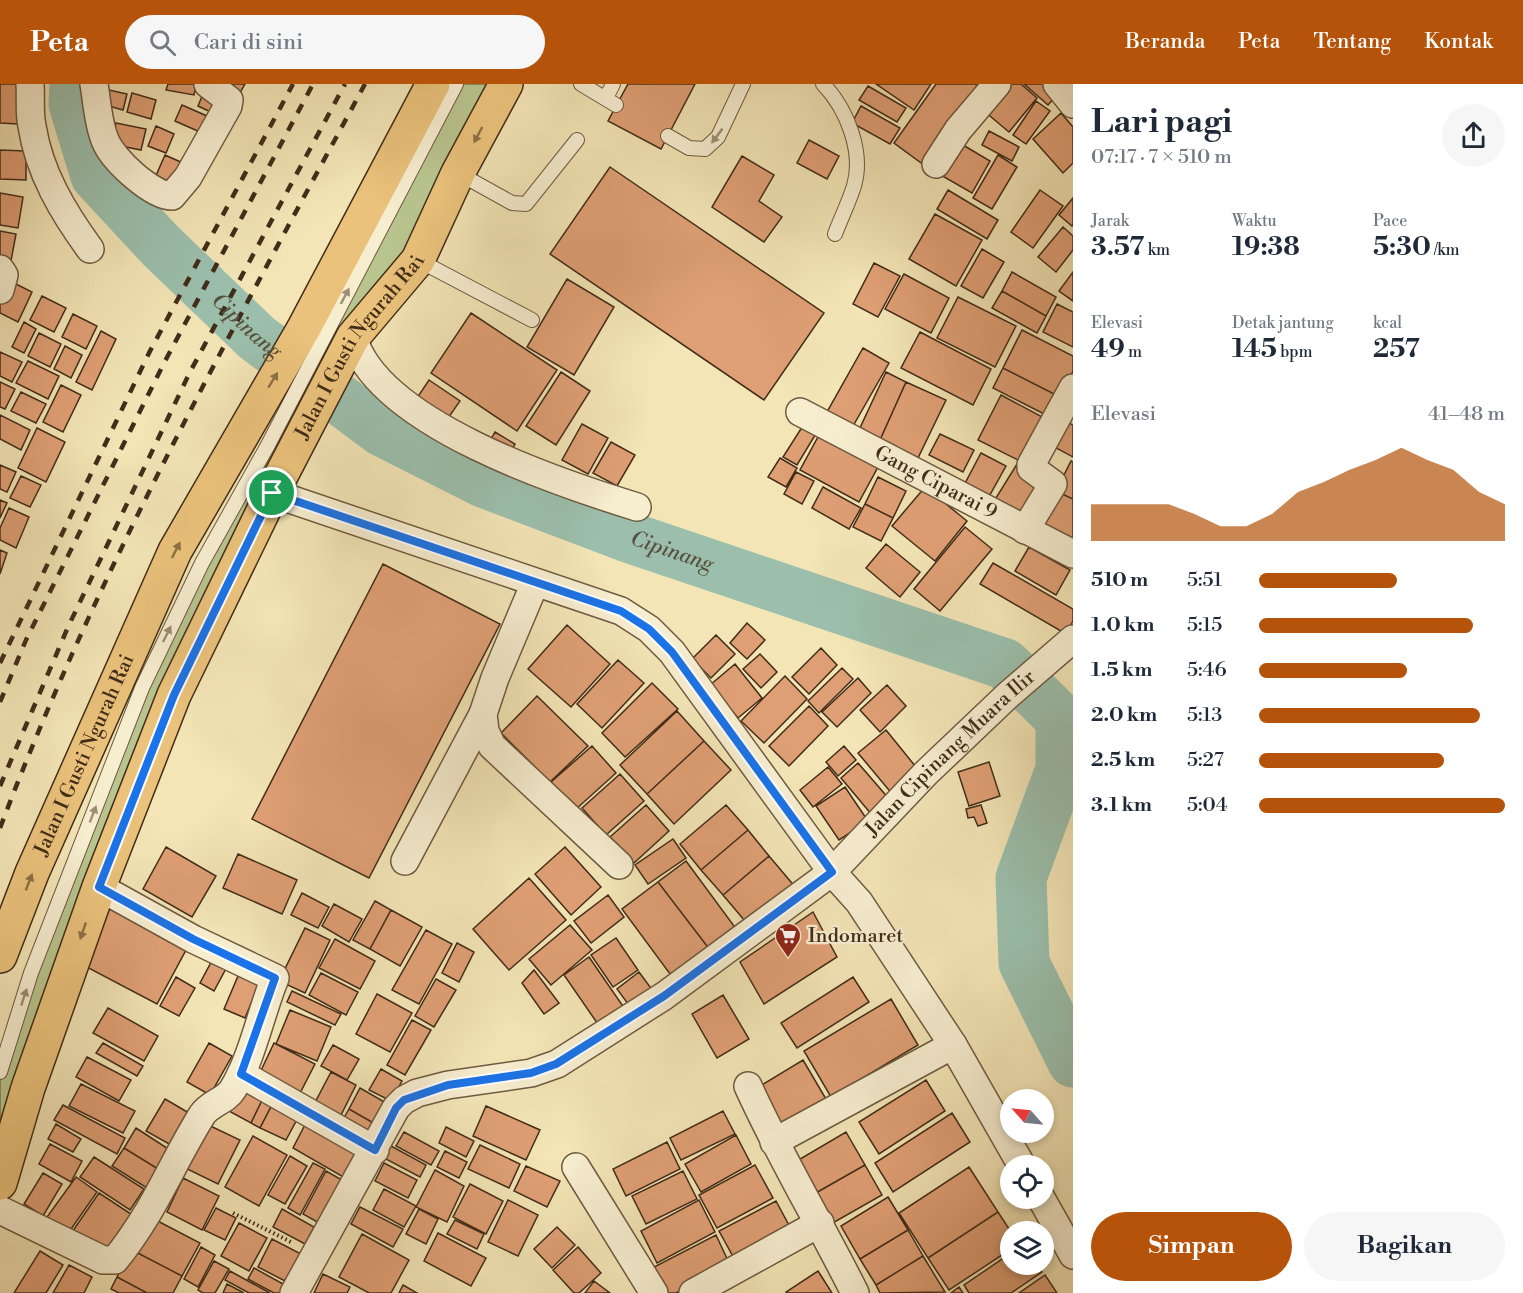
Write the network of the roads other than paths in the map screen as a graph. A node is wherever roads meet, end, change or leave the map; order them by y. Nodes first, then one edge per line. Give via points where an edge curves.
1 (30, 84) edge
2 (94, 84) edge
3 (208, 84) edge
4 (433, 84) edge
5 (456, 84) edge
6 (506, 84) edge
7 (581, 84) edge
8 (613, 84) edge
9 (743, 84) edge
10 (823, 84) edge
11 (997, 84) edge
12 (1057, 84) edge
13 (1073, 104) edge
14 (668, 136) dead end
15 (577, 140) dead end
16 (936, 164) dead end
17 (458, 172) junction
18 (835, 234) dead end
19 (90, 249) dead end
20 (418, 260) junction
21 (0, 269) edge
22 (0, 290) edge
23 (532, 320) dead end
24 (353, 337) junction
25 (320, 348) junction
26 (1073, 388) edge
27 (800, 412) dead end
28 (267, 443) junction
29 (272, 493) junction
30 (637, 507) dead end
31 (1025, 530) junction
32 (1073, 554) edge
33 (535, 583) junction
34 (1073, 639) edge
35 (483, 714) junction
36 (405, 861) dead end
37 (619, 865) dead end
38 (832, 872) junction
39 (99, 887) junction
40 (0, 956) edge
41 (953, 1046) junction
42 (0, 1072) edge
43 (241, 1074) junction
44 (748, 1086) dead end
45 (774, 1142) junction
46 (375, 1150) junction
47 (1016, 1155) edge
48 (576, 1167) dead end
49 (0, 1183) edge
50 (0, 1209) edge
51 (1047, 1209) edge
52 (820, 1223) junction
53 (1073, 1255) edge
54 (294, 1293) edge
55 (654, 1293) edge
56 (693, 1293) edge
57 (855, 1293) edge

1 - 19 street via 32,127 47,178 64,213
2 - 3 street via 109,149 148,188 164,196 172,196 188,177 228,106 229,100
4 - 25 main road, Jalan I Gusti Ngurah Rai
25 -> 5 lane
6 -> 17 main road, Jalan I Gusti Ngurah Rai
7 - 8 lane via 611,101
9 -> 14 lane via 718,137 705,149 689,148
10 - 18 lane via 847,121 857,153 855,184
11 - 16 street via 958,130
12 - 13 street
15 - 17 lane via 526,204 512,203
17 - 20 main road, Jalan I Gusti Ngurah Rai
20 - 23 lane
20 - 24 main road, Jalan I Gusti Ngurah Rai
21 - 22 street via 4,275
24 - 25 main road, Jalan I Gusti Ngurah Rai
24 - 30 street via 357,352 375,377 440,426 503,459
25 - 28 main road, Jalan I Gusti Ngurah Rai
28 -> 25 main road, Jalan I Gusti Ngurah Rai
26 - 31 street via 1030,465 1053,484
27 - 31 street, Gang Ciparai 9
28 - 29 main road, Jalan I Gusti Ngurah Rai
40 -> 28 main road, Jalan I Gusti Ngurah Rai via 32,873 166,571
42 -> 28 lane via 31,973 141,688
29 - 33 street
29 - 39 main road, Jalan I Gusti Ngurah Rai via 174,695
31 - 32 street, Gang Ciparai 9
33 - 35 street
33 - 38 street via 621,611 649,629 672,652
34 - 38 street, Jalan Cipinang Muara Ilir via 926,773
35 - 36 street
35 - 37 street via 492,746
38 - 41 street via 859,902
38 - 46 street, Jalan Cipinang Muara Ilir via 664,996 556,1064 531,1073 448,1085 404,1100
39 - 43 street via 193,939 275,978
39 -> 49 main road, Jalan I Gusti Ngurah Rai via 28,1088
41 - 45 street
41 - 47 street
43 - 46 street
43 - 50 street via 229,1095 203,1114 147,1217 115,1260 103,1260
44 - 45 street
45 - 52 street
46 - 54 street, Jalan Cipinang Muara Ilir
48 - 55 street
51 - 53 street
52 - 56 street
52 - 57 street

